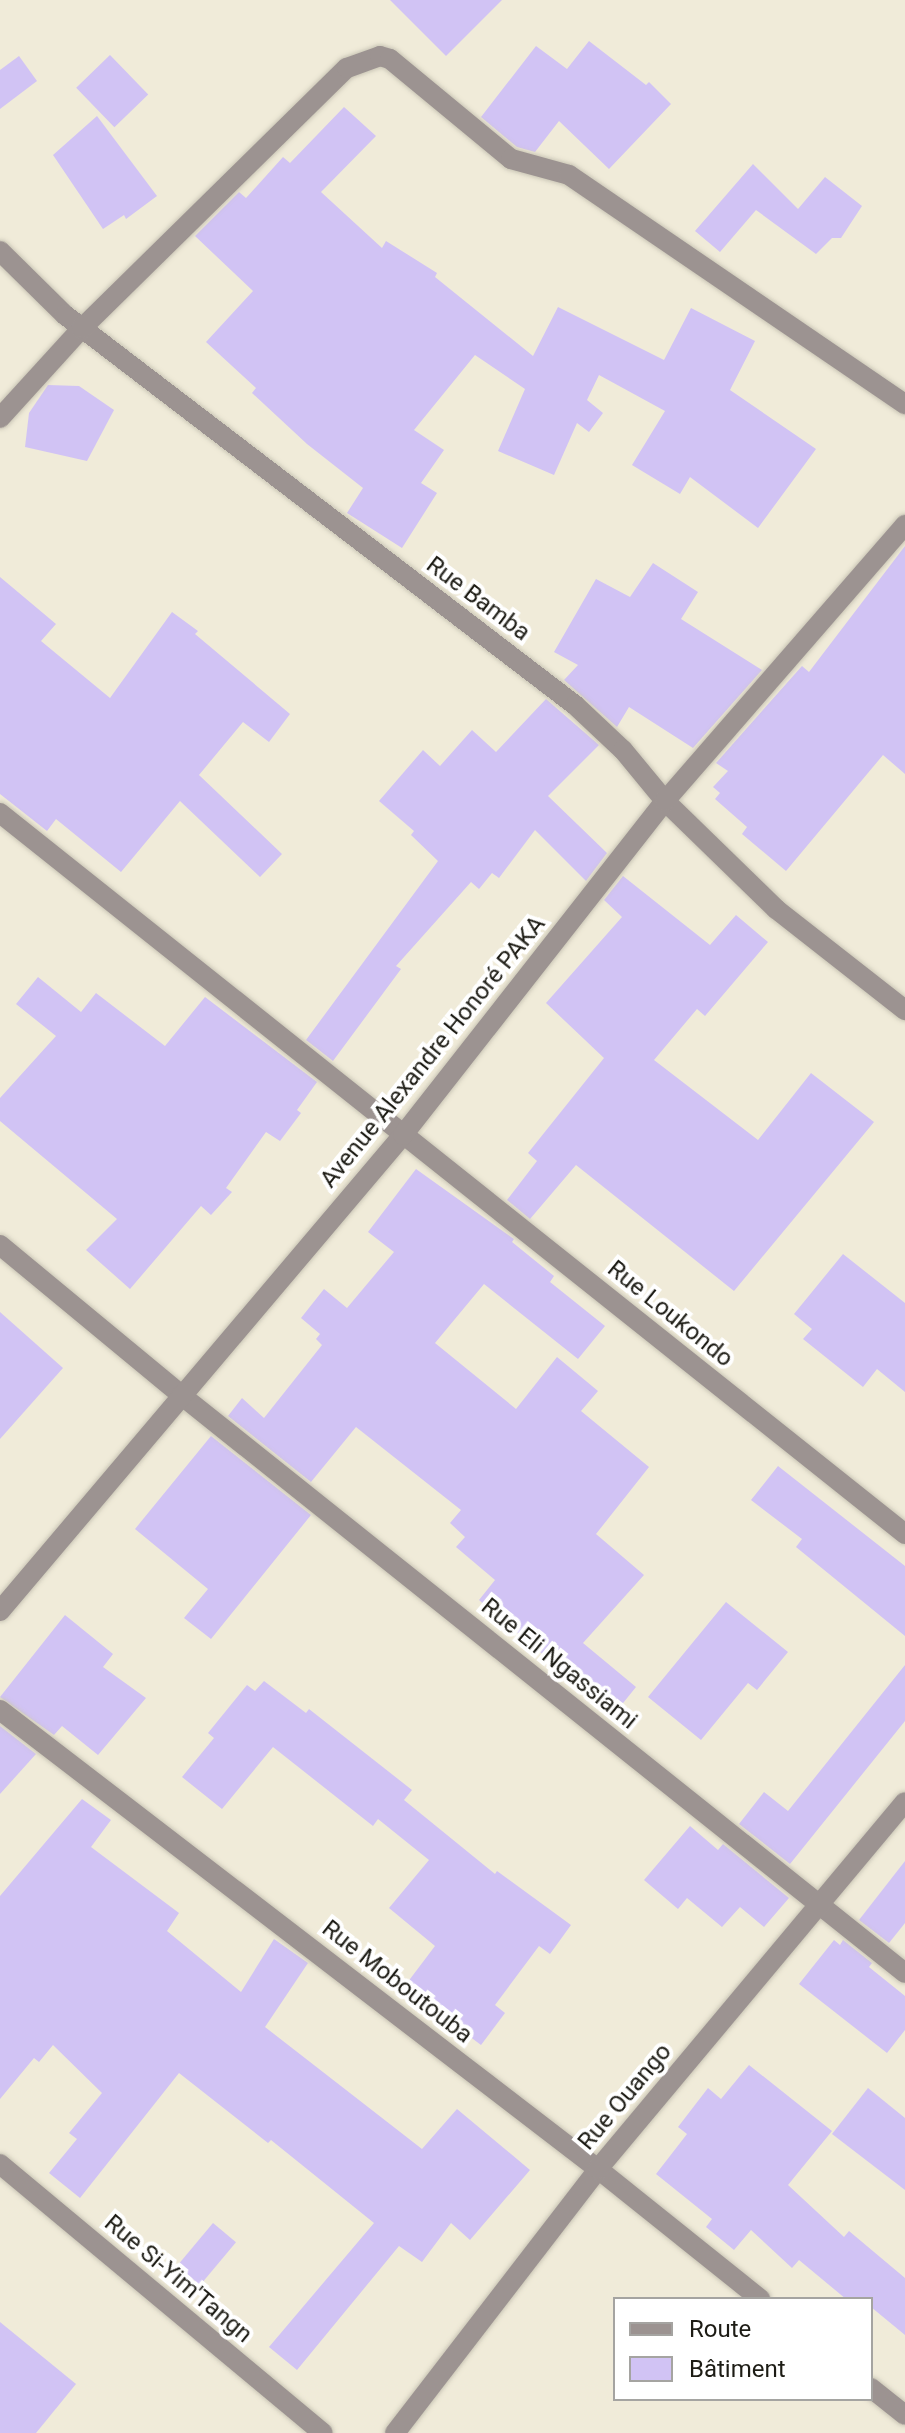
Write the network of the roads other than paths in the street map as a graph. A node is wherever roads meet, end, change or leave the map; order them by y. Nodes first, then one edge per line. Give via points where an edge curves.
1 (0, 251) edge
2 (82, 328) junction
3 (905, 404) edge
4 (0, 418) edge
5 (905, 525) edge
6 (665, 801) junction
7 (0, 813) edge
8 (905, 1010) edge
9 (403, 1135) junction
10 (0, 1245) edge
11 (181, 1395) junction
12 (905, 1534) edge
13 (0, 1611) edge
14 (0, 1710) edge
15 (905, 1802) edge
16 (819, 1904) junction
17 (905, 1973) edge
18 (0, 2164) edge
19 (598, 2169) junction
20 (758, 2297) edge
21 (873, 2390) edge
22 (905, 2415) edge
23 (323, 2433) edge
24 (395, 2433) edge

1 - 2 street, Rue Bamba
2 - 3 street via 347,68 380,56 511,159 569,175
2 - 4 street
2 - 6 street, Rue Bamba via 575,705 623,750
5 - 6 street, Avenue Alexandre Honoré PAKA
6 - 8 street, Rue Bamba via 776,909
6 - 9 street, Avenue Alexandre Honoré PAKA
7 - 9 street, Rue Loukondo
9 - 11 street, Avenue Alexandre Honoré PAKA
9 - 12 street, Rue Loukondo
10 - 11 street, Rue Eli Ngassiami
11 - 13 street, Avenue Alexandre Honoré PAKA
11 - 16 street, Rue Eli Ngassiami
14 - 19 street, Rue Moboutouba
15 - 16 street, Rue Ouango
16 - 17 street, Rue Eli Ngassiami
16 - 19 street, Rue Ouango
18 - 23 street, Rue Si-Yim'Tangn
19 - 20 street, Rue Moboutouba
19 - 24 street, Rue Ouango
21 - 22 street

